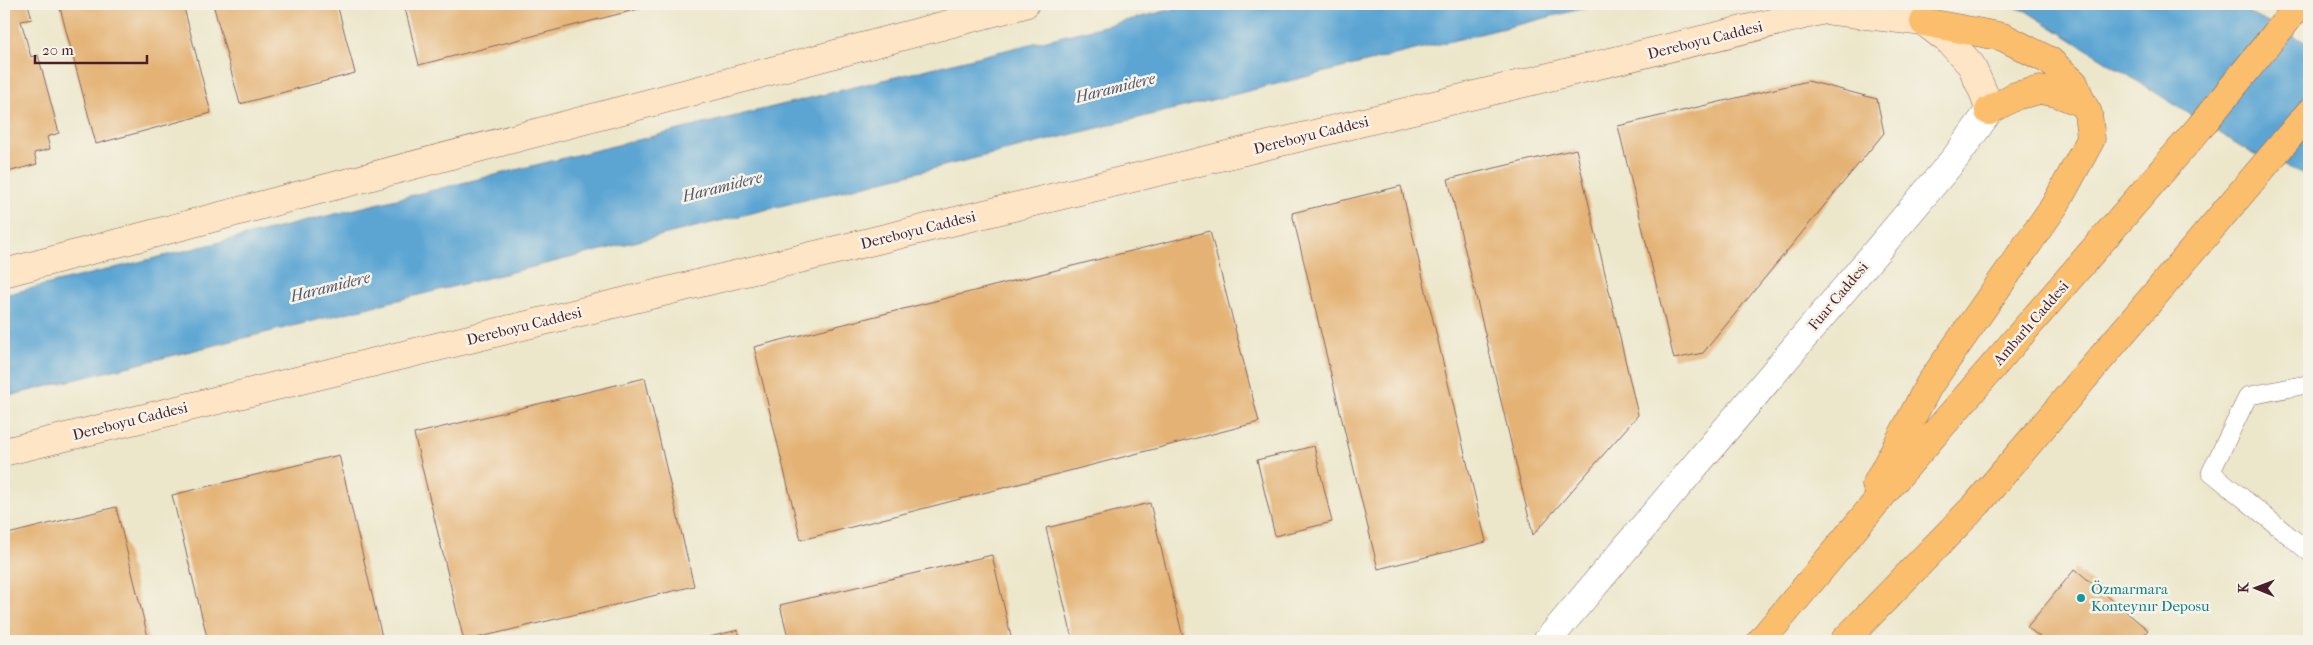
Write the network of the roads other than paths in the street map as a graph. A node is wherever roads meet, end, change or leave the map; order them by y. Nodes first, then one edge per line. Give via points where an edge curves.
1 (1025, 4) edge
2 (2300, 4) edge
3 (1826, 7) edge
4 (1924, 22) junction
5 (2082, 103) junction
6 (1989, 111) junction
7 (2309, 113) edge
8 (4, 273) edge
9 (2309, 384) edge
10 (4, 452) edge
11 (1851, 533) junction
12 (2309, 552) edge
13 (1546, 641) edge
14 (1761, 641) edge
15 (1844, 641) edge

1 - 8 street
2 - 11 main road, Ambarlı Caddesi via 2200,127
3 - 4 street
3 - 10 street, Dereboyu Caddesi
4 - 5 main road via 2003,37 2050,61 2074,84
4 - 6 street via 1950,42 1971,65 1986,96
5 - 6 main road via 2040,90 2015,96
5 - 11 main road via 2088,113 2091,139 2055,205 1929,385
6 - 13 street, Fuar Caddesi via 1956,157
7 - 15 main road via 1978,503
9 - 12 lane via 2248,396 2210,472
11 - 14 main road, Ambarlı Caddesi

